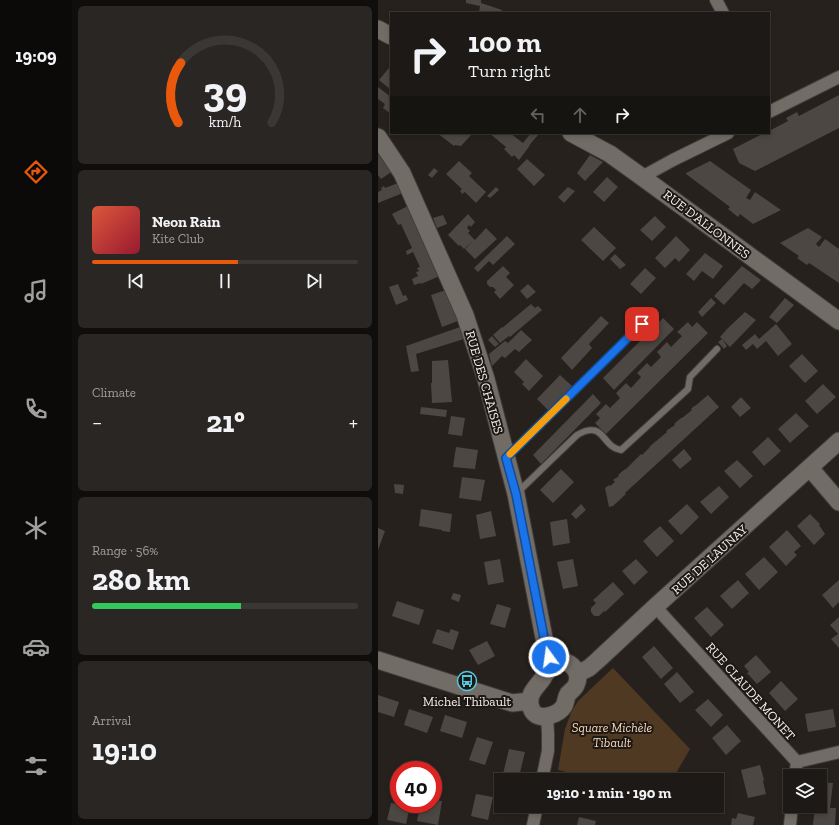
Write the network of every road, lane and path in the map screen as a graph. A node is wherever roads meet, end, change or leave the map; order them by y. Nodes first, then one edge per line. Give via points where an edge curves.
1 (716, 0) edge
2 (722, 12) edge
3 (378, 29) edge
4 (390, 35) edge
5 (839, 77) edge
6 (771, 108) edge
7 (573, 134) edge
8 (726, 134) edge
9 (378, 137) edge
10 (642, 177) junction
11 (653, 313) dead end
12 (839, 321) edge
13 (717, 349) dead end
14 (839, 441) edge
15 (506, 458) junction
16 (810, 468) junction
17 (516, 494) junction
18 (839, 502) edge
19 (656, 606) junction
20 (378, 660) edge
21 (552, 666) junction
22 (577, 674) junction
23 (530, 701) junction
24 (547, 716) junction
25 (839, 752) edge
26 (797, 762) junction
27 (796, 769) edge
28 (543, 773) edge
29 (536, 813) edge
30 (791, 813) edge
31 (533, 825) edge
32 (790, 825) edge

1 - 2 street
3 - 4 street
5 - 6 street
7 - 10 street, RUE D'ALLONNES via 610,154
8 - 10 street
9 - 15 street, RUE DES CHAISES via 402,173 465,315 486,379
10 - 12 street, RUE D'ALLONNES
11 - 15 lane
13 - 17 lane via 690,377 688,389 621,450 615,449 598,432 590,429 584,431
14 - 16 street, RUE DE LAUNAY
15 - 17 street, RUE DES CHAISES
16 - 18 street
16 - 19 street, RUE DE LAUNAY
17 - 21 street, RUE DES CHAISES via 546,648
19 - 22 street, RUE DE LAUNAY via 589,668
19 - 26 street, RUE CLAUDE MONET
20 - 23 street via 512,703
21 - 22 street via 566,662 572,665
21 - 23 street via 531,693
22 - 24 street via 576,686 568,695 564,706
23 - 24 street via 535,714
24 - 28 street via 548,751
25 - 26 street
26 - 27 street
29 - 31 street
30 - 32 street

